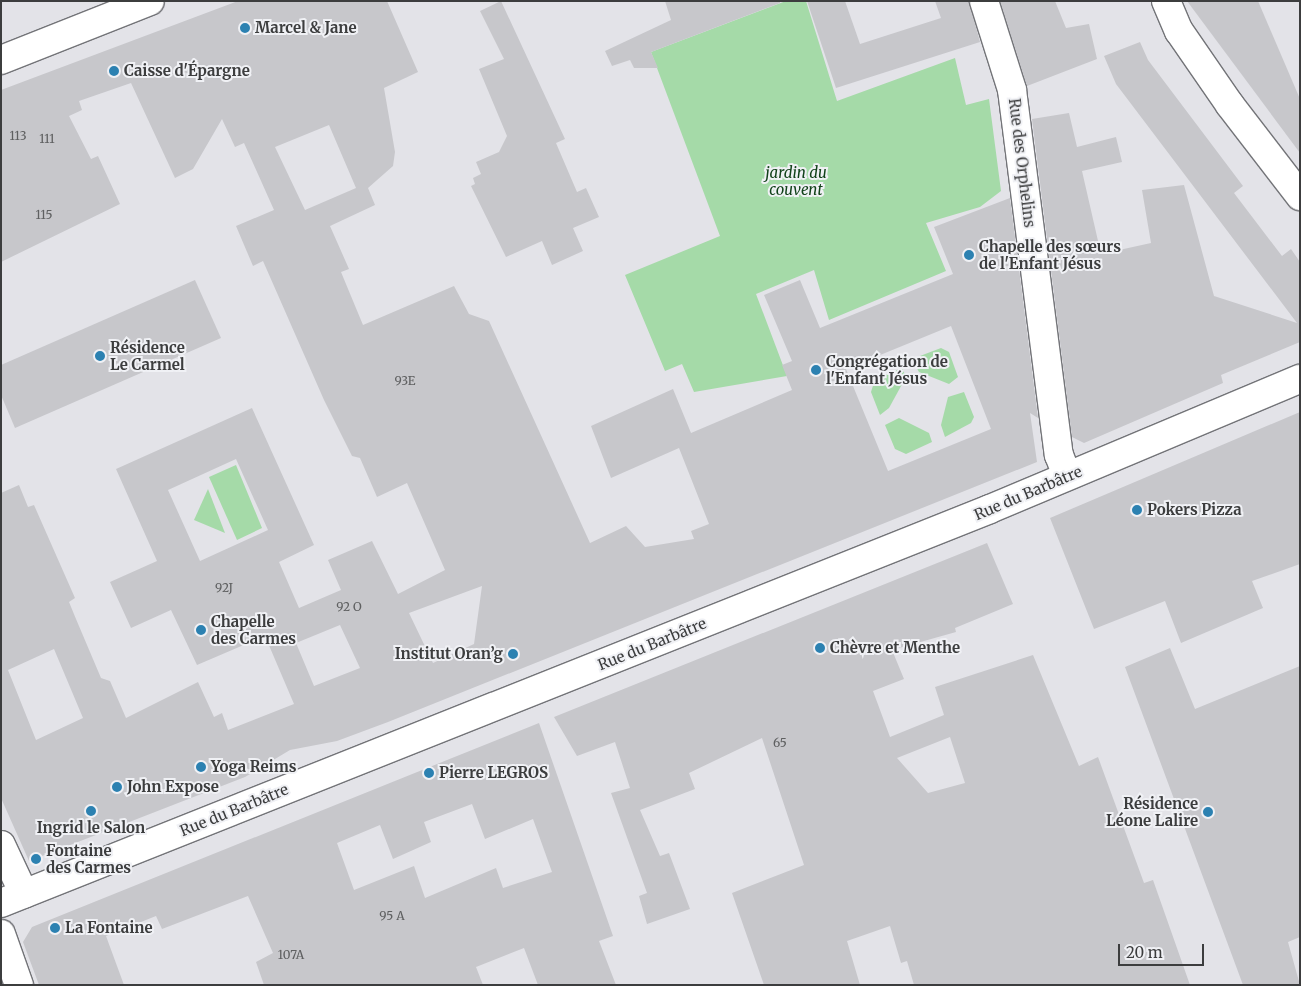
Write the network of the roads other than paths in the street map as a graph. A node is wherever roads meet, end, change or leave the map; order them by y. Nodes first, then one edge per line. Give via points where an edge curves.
1 (150, 1) edge
2 (984, 1) edge
3 (1166, 1) edge
4 (1, 60) edge
5 (1300, 196) edge
6 (1300, 379) edge
7 (1067, 476) junction
8 (1, 845) edge
9 (12, 898) edge
10 (1, 934) edge
11 (19, 985) edge

1 - 4 street
2 - 7 street, Rue des Orphelins via 1012,90 1059,455
3 - 5 street via 1179,31 1218,89
6 - 7 street, Rue du Barbâtre
7 - 9 street, Rue du Barbâtre
8 - 9 street
10 - 11 street

